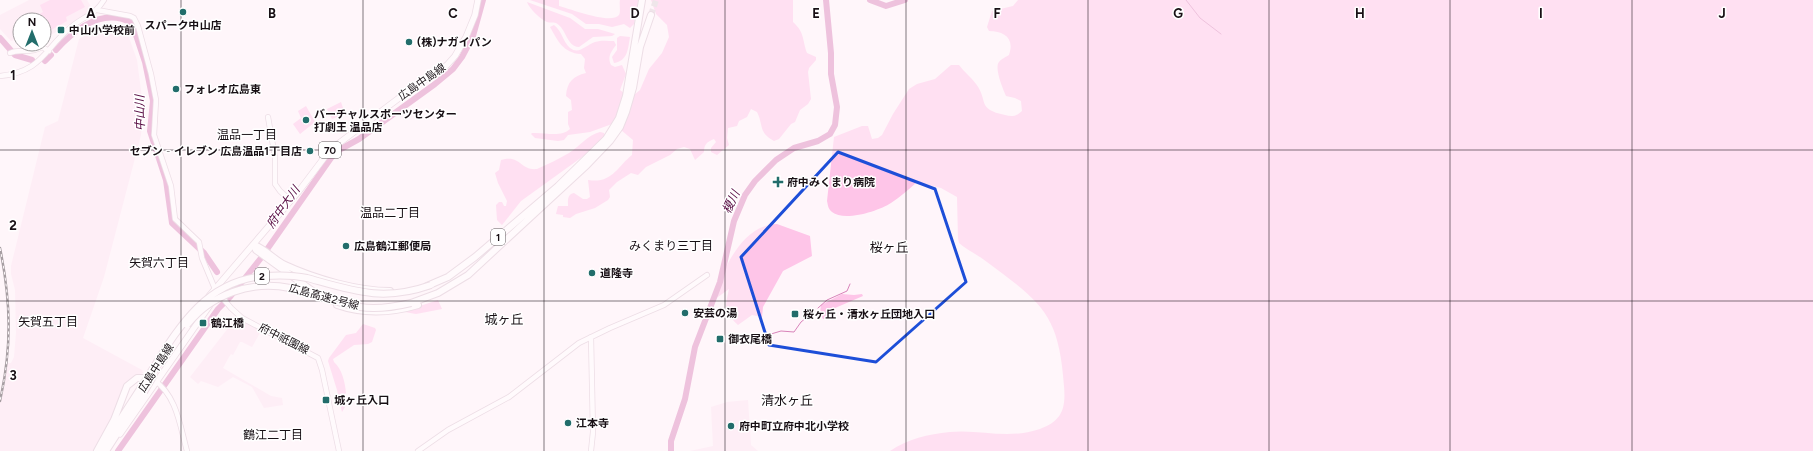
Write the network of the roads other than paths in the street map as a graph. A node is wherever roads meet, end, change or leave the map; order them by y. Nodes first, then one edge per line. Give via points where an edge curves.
1 (104, 0) edge
2 (478, 0) edge
3 (642, 0) edge
4 (97, 10) junction
5 (651, 15) tunnel mouth
6 (52, 48) edge
7 (48, 52) edge
8 (0, 76) edge
9 (631, 88) junction
10 (268, 117) dead end
11 (608, 140) junction
12 (291, 201) junction
13 (526, 222) junction
14 (257, 248) junction
15 (266, 255) junction
16 (707, 275) dead end
17 (433, 285) junction
18 (215, 289) junction
19 (591, 337) junction
20 (155, 382) junction
21 (142, 391) junction
22 (97, 451) edge
23 (102, 451) edge
24 (107, 451) edge
25 (187, 451) edge
26 (339, 451) edge
27 (418, 451) edge
28 (591, 451) edge

1 - 4 street
2 - 12 main road, 広島中島線 / 70 via 466,37 448,65 336,144
3 - 9 highway, 1
4 - 6 street via 72,27
4 - 18 street, 府中祇園線 via 130,16 138,26 156,100 154,136 171,186 175,219 199,242
5 - 9 highway, 1 via 640,46
7 - 8 street via 32,67
9 - 11 highway, 1 via 623,120
10 - 12 street via 275,157 275,184
11 - 13 highway, 1 via 588,165
11 - 17 highway, 1 via 475,257 455,273
12 - 14 main road, 広島中島線 / 70
13 - 15 highway via 480,268 460,284 430,300 394,310 359,310 335,304 315,293
13 - 21 highway, 広島高速2号線 / 2, bridge via 461,280 438,293 411,303 368,308 338,303 282,287 257,286 239,289 216,299 195,315 182,331
14 - 15 highway
14 - 18 main road, 広島中島線 / 70
15 - 17 highway, bridge via 297,270 365,289 390,291
16 - 19 street via 664,305
17 - 21 highway, 広島高速2号線 / 2, bridge via 404,293 380,294 349,291 294,276 263,276 240,281 212,294 191,313
18 - 20 main road, 広島中島線 / 70 via 210,305
18 - 20 main road, 広島中島線 / 70 via 172,344
18 - 26 street, 府中祇園線 via 242,318 318,358
19 - 27 street via 560,357 509,397 440,434
19 - 28 street
20 - 22 highway via 140,378 128,386
20 - 23 main road, 広島中島線 / 70 via 121,418
20 - 24 main road, 広島中島線 / 70
20 - 25 street via 168,395 177,412
21 - 23 highway, 2
21 - 24 highway, 2

